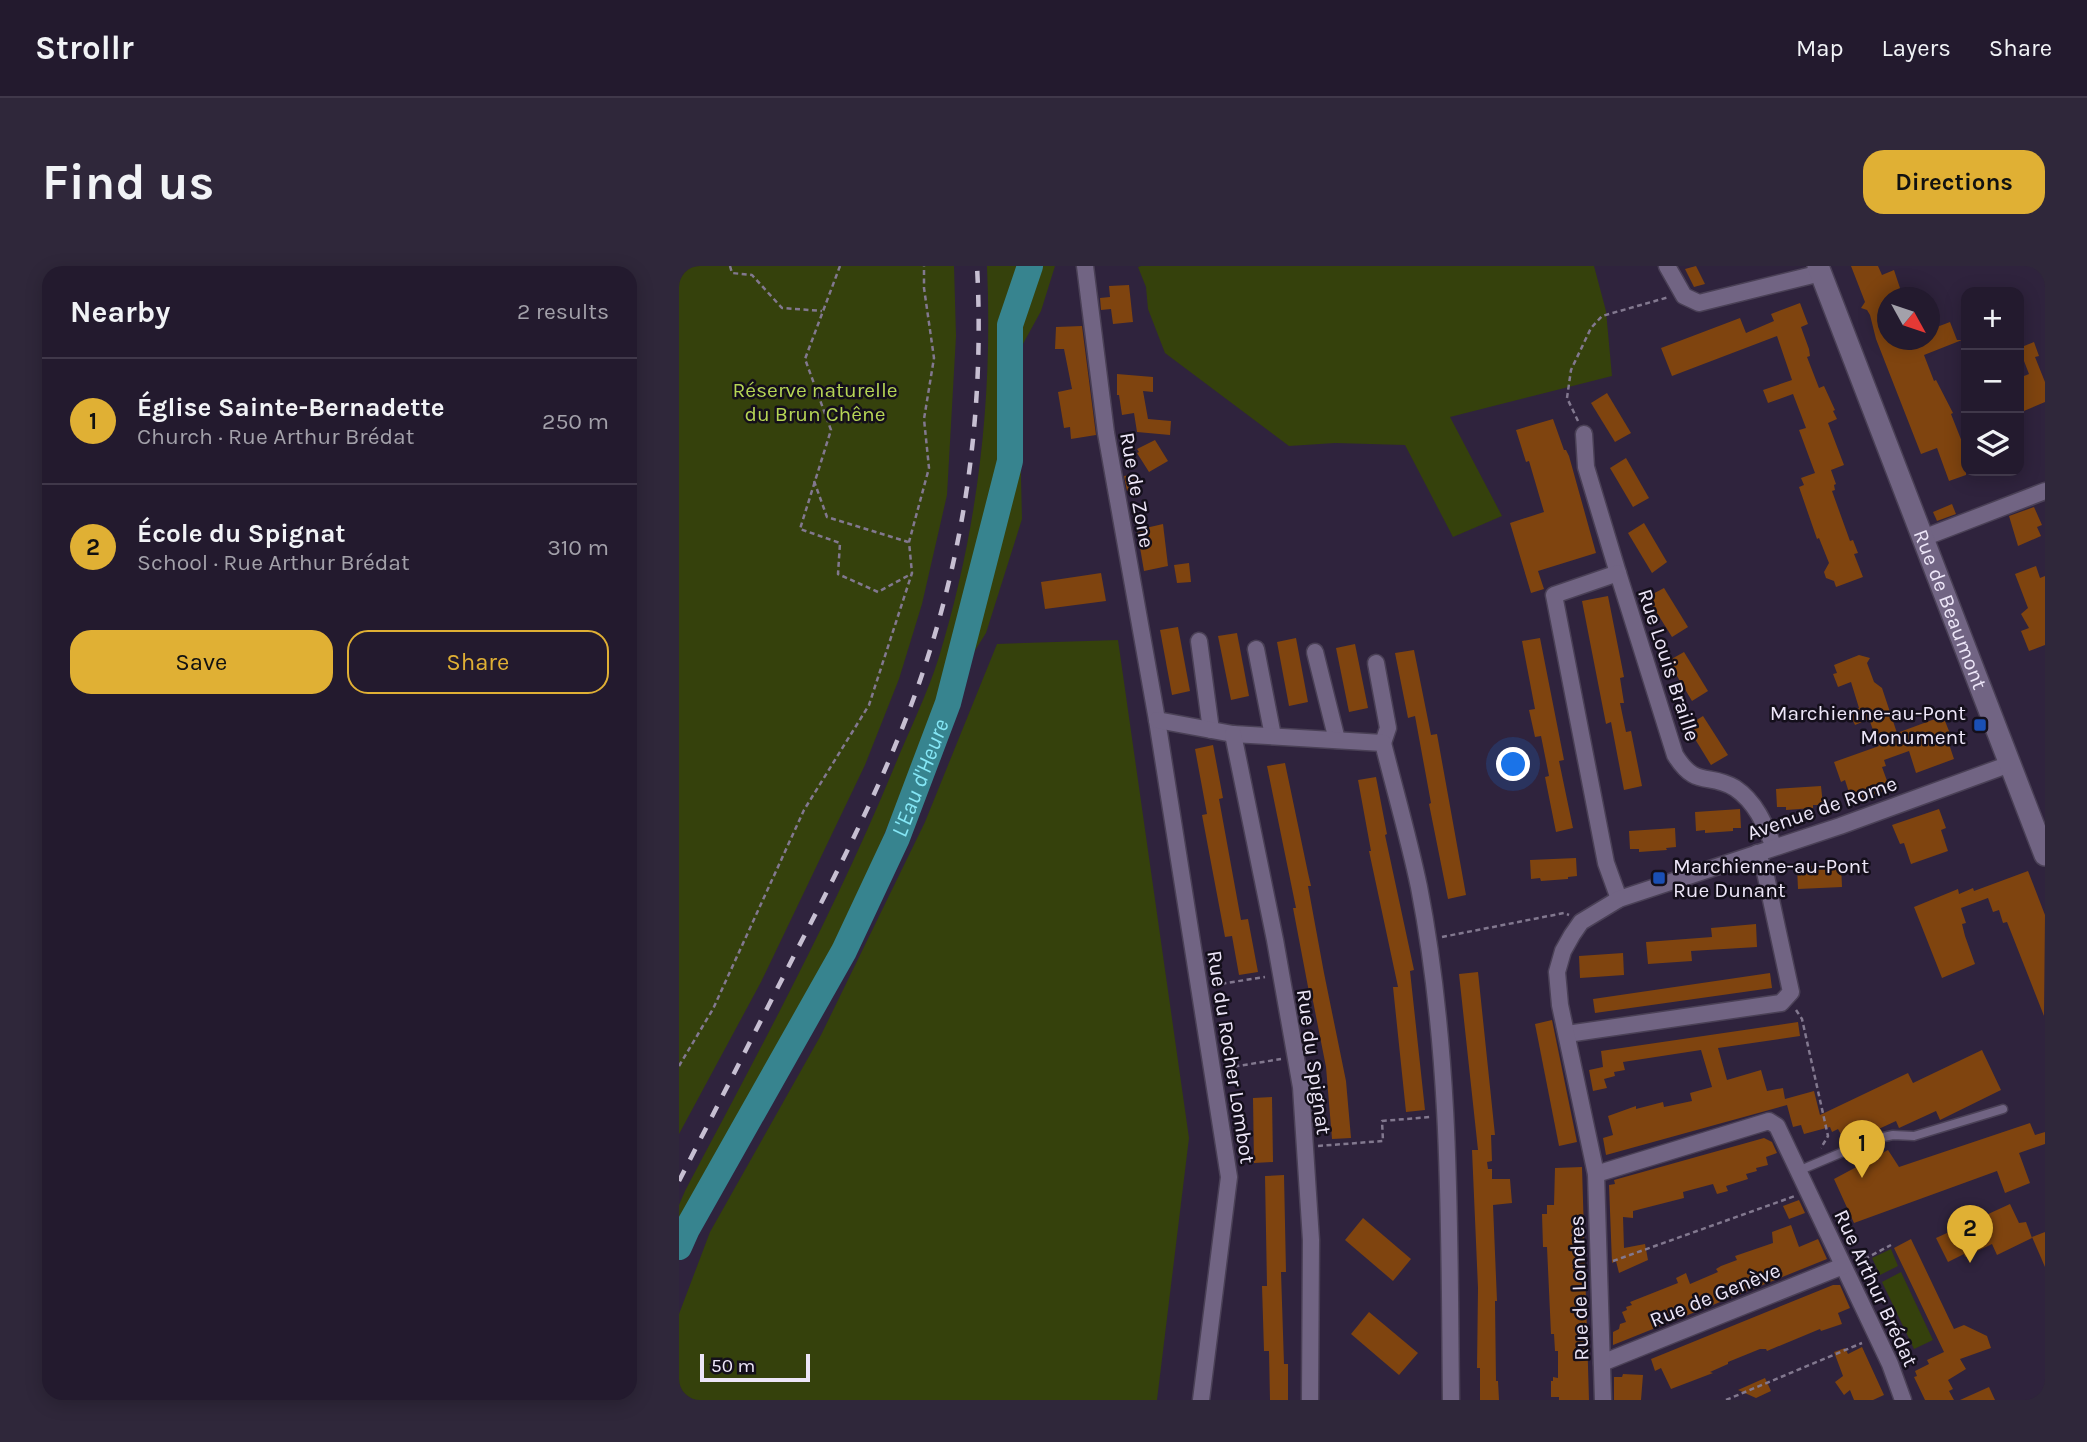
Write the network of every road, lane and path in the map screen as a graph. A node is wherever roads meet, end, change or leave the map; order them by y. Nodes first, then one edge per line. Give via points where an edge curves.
1 (730, 266) edge
2 (840, 266) edge
3 (924, 266) edge
4 (1084, 266) edge
5 (1667, 266) edge
6 (1819, 269) edge
7 (1682, 293) junction
8 (822, 311) junction
9 (1584, 434) joint
10 (814, 481) junction
11 (2045, 491) edge
12 (1923, 538) junction
13 (909, 542) junction
14 (912, 573) junction
15 (1618, 573) junction
16 (1199, 641) dead end
17 (1256, 649) dead end
18 (1315, 652) dead end
19 (1376, 663) dead end
20 (1157, 720) junction
21 (1211, 730) junction
22 (1233, 734) junction
23 (1273, 736) junction
24 (1337, 740) junction
25 (1383, 743) junction
26 (2010, 764) junction
27 (1774, 847) junction
28 (1757, 853) junction
29 (2045, 855) edge
30 (1619, 899) junction
31 (1581, 922) junction
32 (1427, 940) junction
33 (1281, 974) junction
34 (1199, 987) junction
35 (1787, 996) junction
36 (1567, 1034) junction
37 (1296, 1057) junction
38 (679, 1066) edge
39 (1212, 1070) junction
40 (2003, 1109) dead end
41 (1445, 1116) junction
42 (1305, 1147) junction
43 (1804, 1168) junction
44 (1596, 1174) junction
45 (1808, 1191) junction
46 (1891, 1245) dead end
47 (1599, 1265) junction
48 (1844, 1268) junction
49 (1877, 1337) junction
50 (1602, 1363) junction
51 (1900, 1399) edge
52 (1201, 1400) edge
53 (1310, 1400) edge
54 (1451, 1400) edge
55 (1603, 1400) edge
56 (1726, 1400) edge

1 - 8 path via 732,273 752,275 782,309
2 - 8 path
3 - 13 path via 934,358 924,419 929,468
4 - 20 street, Rue de Zone via 1106,432
5 - 7 street
6 - 7 street via 1699,303
6 - 12 main road, Rue de Beaumont
7 - 9 path via 1602,316 1591,328 1571,370 1567,398
8 - 10 path via 805,359 831,430
9 - 15 street via 1586,467
10 - 13 path via 827,517
10 - 14 path via 800,530 840,543 838,574 878,593
11 - 12 street
12 - 26 main road, Rue de Beaumont
13 - 14 path
14 - 38 path via 869,705 804,810 713,1009
15 - 27 street, Rue Louis Braille via 1675,755 1684,770 1734,788 1750,802
15 - 30 street, Rue Louis Braille via 1554,595 1606,863
16 - 21 street
17 - 23 street
18 - 24 street
19 - 25 street via 1388,728
20 - 21 street
20 - 34 street, Rue du Rocher Lombot
21 - 22 street
22 - 23 street
22 - 33 street, Rue du Spignat
23 - 24 street
24 - 25 street
25 - 32 street via 1419,887
26 - 27 street, Avenue de Rome
26 - 29 main road, Rue de Beaumont
27 - 28 street, Avenue de Rome
28 - 30 street, Avenue de Rome
28 - 35 street via 1785,961 1791,992
30 - 31 street, Avenue de Rome
31 - 32 path via 1564,913
31 - 36 street, Avenue de Rome via 1556,972
32 - 41 street
33 - 34 path
33 - 37 street, Rue du Spignat
34 - 39 street, Rue du Rocher Lombot
35 - 36 street via 1781,1003
35 - 43 path via 1802,1019 1828,1136
36 - 44 street, Avenue de Rome
37 - 39 path
37 - 42 street, Rue du Spignat
39 - 52 street, Rue du Rocher Lombot via 1229,1177
40 - 43 lane via 1914,1136 1874,1139
41 - 42 path via 1382,1121 1383,1141
41 - 54 street
42 - 53 street, Rue du Spignat via 1311,1240
43 - 44 street, Rue Arthur Brédat via 1769,1121
43 - 45 street, Rue Arthur Brédat
44 - 47 street, Rue de Londres
45 - 47 path
45 - 48 street, Rue Arthur Brédat
46 - 48 path
47 - 50 street, Rue de Londres
48 - 49 street, Rue Arthur Brédat
48 - 50 street, Rue de Genève
49 - 51 street, Rue Arthur Brédat
49 - 56 path
50 - 55 street, Rue de Londres

